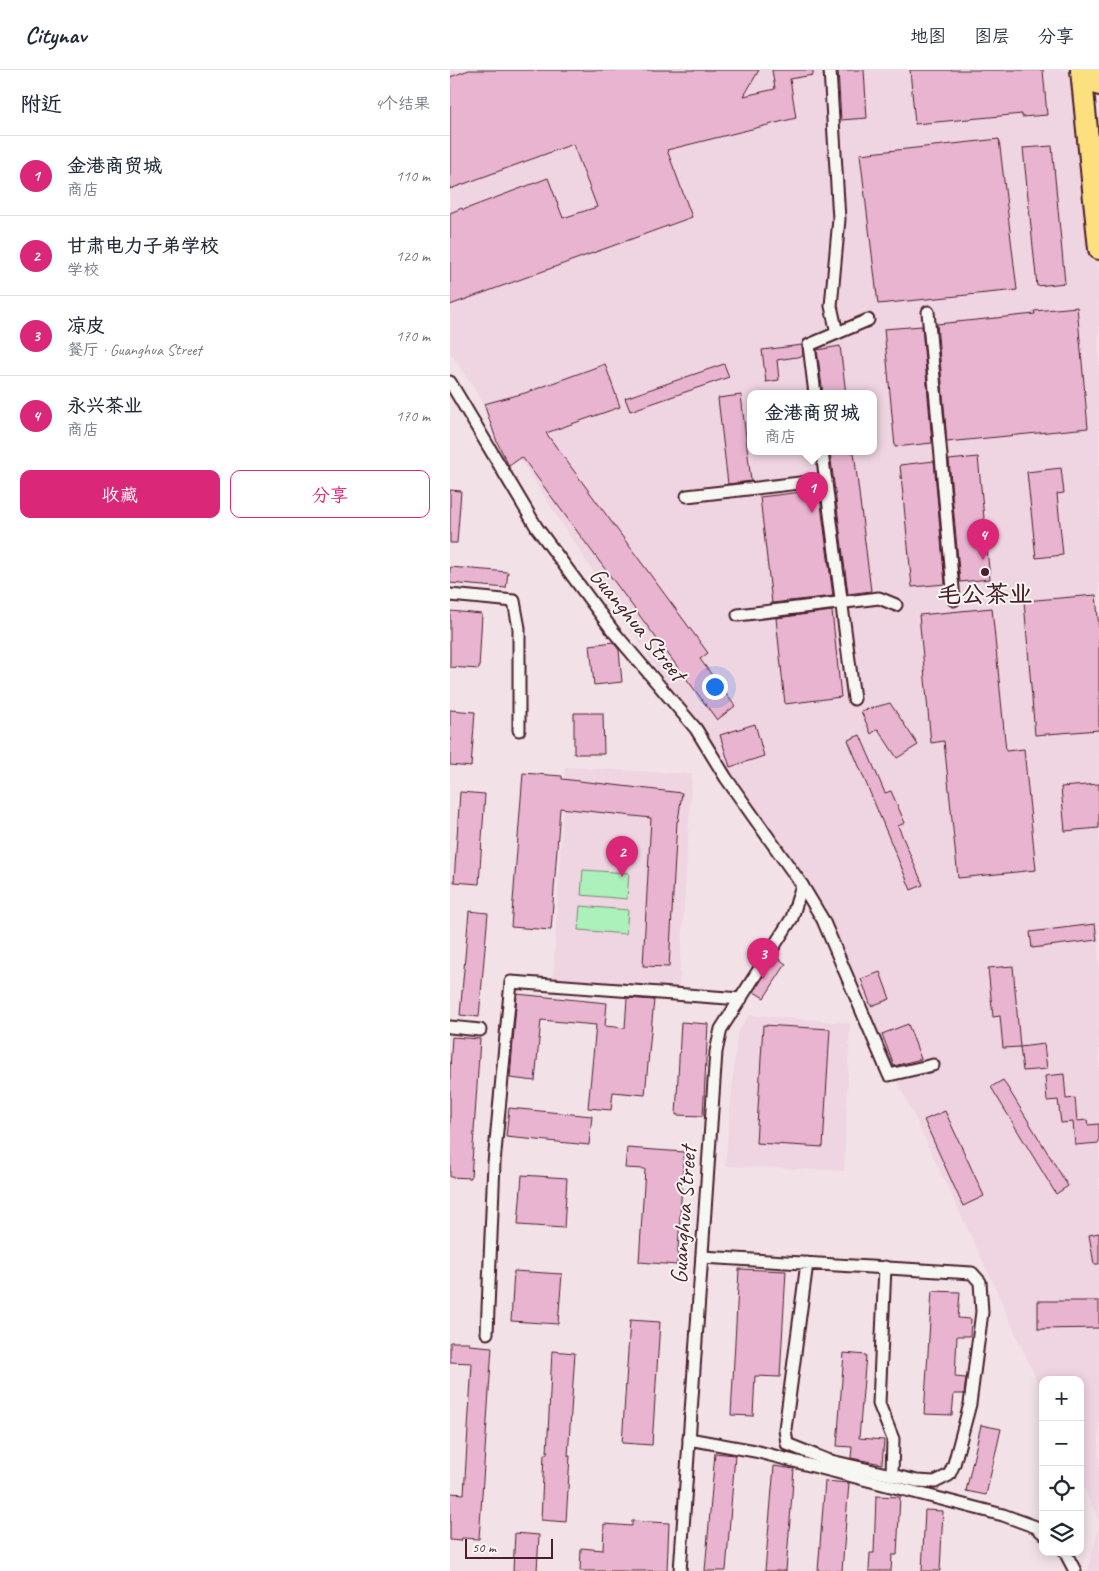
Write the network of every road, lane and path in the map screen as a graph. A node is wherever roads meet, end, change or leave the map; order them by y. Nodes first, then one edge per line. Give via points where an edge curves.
1 (830, 70) edge
2 (1081, 70) edge
3 (1098, 70) edge
4 (1099, 85) edge
5 (1099, 249) edge
6 (928, 312) dead end
7 (868, 320) dead end
8 (837, 333) junction
9 (450, 382) edge
10 (815, 390) edge
11 (822, 455) edge
12 (826, 480) junction
13 (687, 496) dead end
14 (450, 596) edge
15 (954, 600) dead end
16 (841, 603) junction
17 (896, 605) dead end
18 (738, 616) dead end
19 (854, 699) dead end
20 (519, 730) dead end
21 (802, 885) junction
22 (741, 999) junction
23 (450, 1027) edge
24 (480, 1030) dead end
25 (933, 1065) dead end
26 (702, 1256) junction
27 (807, 1263) junction
28 (886, 1267) junction
29 (487, 1333) dead end
30 (689, 1439) junction
31 (892, 1475) junction
32 (1039, 1530) edge
33 (1067, 1556) edge
34 (680, 1571) edge
35 (1075, 1571) edge

1 - 8 street via 839,219 831,306
2 - 5 highway
3 - 4 highway
6 - 15 street
7 - 8 street
8 - 10 street via 809,345
9 - 21 street, Guanghua Street via 536,528 613,631 696,729 726,778
11 - 12 street
12 - 13 street
12 - 16 street
14 - 20 street via 514,601 519,628
16 - 17 street via 879,598
16 - 18 street
16 - 19 street
21 - 22 street, Guanghua Street via 792,918
21 - 25 street, Guanghua Street via 823,920 889,1075
22 - 26 street, Guanghua Street via 721,1029 716,1052
22 - 29 street via 511,982 494,1163
23 - 24 street
26 - 27 street
26 - 30 street, Guanghua Street
27 - 28 street
27 - 31 street via 785,1430 787,1444 827,1460
28 - 31 street via 878,1404 893,1440
28 - 31 street via 972,1273 980,1282 982,1312 970,1404 949,1475 935,1482
30 - 32 street via 755,1451 1003,1515
30 - 34 street, Guanghua Street
33 - 35 street

